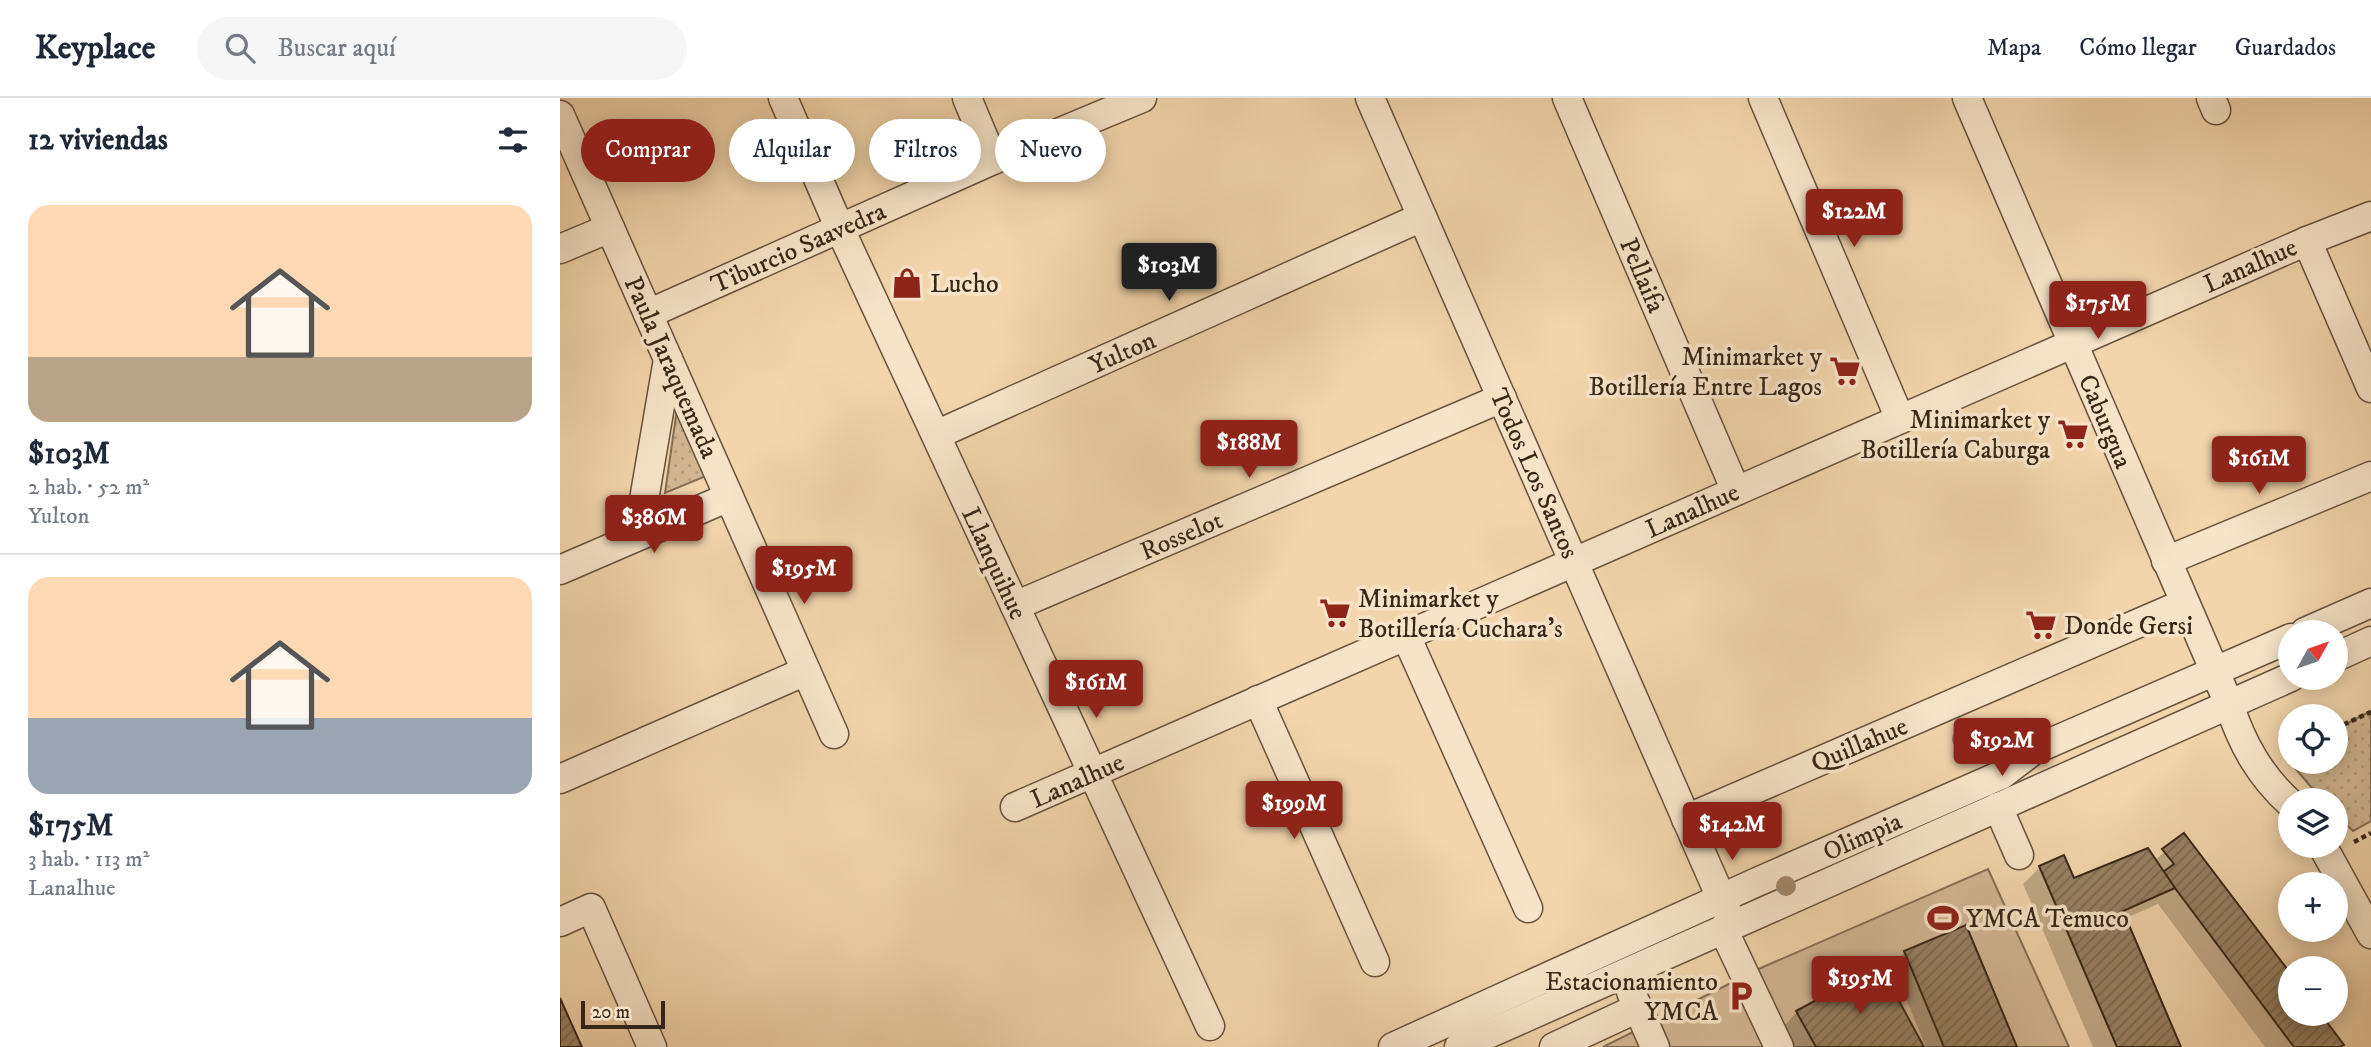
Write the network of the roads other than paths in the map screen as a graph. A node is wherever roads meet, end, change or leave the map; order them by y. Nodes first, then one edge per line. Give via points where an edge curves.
1 (783, 98) edge
2 (967, 98) edge
3 (1142, 98) edge
4 (1370, 98) edge
5 (1567, 98) edge
6 (1763, 98) edge
7 (1967, 98) edge
8 (560, 115) edge
9 (993, 160) junction
10 (2371, 216) edge
11 (1422, 217) junction
12 (610, 228) junction
13 (840, 229) junction
14 (2306, 241) junction
15 (560, 249) edge
16 (648, 314) junction
17 (2072, 344) junction
18 (668, 359) junction
19 (2371, 388) edge
20 (1502, 398) junction
21 (1900, 419) junction
22 (936, 435) junction
23 (2371, 476) edge
24 (1736, 491) junction
25 (729, 497) junction
26 (638, 535) junction
27 (2166, 561) junction
28 (1574, 562) junction
29 (560, 570) edge
30 (2371, 603) edge
31 (2185, 604) junction
32 (1015, 606) junction
33 (2332, 620) edge
34 (1406, 635) junction
35 (2371, 641) edge
36 (2278, 644) edge
37 (2348, 652) edge
38 (806, 671) junction
39 (2215, 671) junction
40 (2278, 683) edge
41 (1258, 700) junction
42 (2229, 704) junction
43 (834, 734) dead end
44 (1094, 772) junction
45 (560, 779) edge
46 (2278, 791) edge
47 (1015, 807) dead end
48 (1998, 807) junction
49 (1686, 819) junction
50 (2019, 855) dead end
51 (2329, 858) edge
52 (1721, 898) junction
53 (1528, 908) dead end
54 (560, 922) edge
55 (1728, 927) junction
56 (2371, 934) edge
57 (1375, 962) dead end
58 (1624, 974) junction
59 (1638, 1008) junction
60 (1210, 1026) dead end
61 (652, 1047) edge
62 (1392, 1047) edge
63 (1459, 1047) edge
64 (1554, 1047) edge
65 (1655, 1047) edge
66 (1779, 1047) edge

1 - 13 street, Llanquihue
2 - 9 street
3 - 9 street, Tiburcio Saavedra
4 - 11 street, Todos Los Santos
5 - 24 street, Pellaifa
6 - 21 street
7 - 17 street, Caburgua
8 - 12 street, Paula Jaraquemada
9 - 13 street, Tiburcio Saavedra
10 - 14 street, Lanalhue
11 - 20 street, Todos Los Santos
11 - 22 street, Yulton
12 - 15 street
12 - 16 street, Paula Jaraquemada
13 - 16 street, Tiburcio Saavedra
13 - 22 street, Llanquihue
14 - 17 street, Lanalhue
14 - 19 street
16 - 18 street, Paula Jaraquemada
17 - 21 street, Lanalhue
17 - 27 street, Caburgua
18 - 25 street, Paula Jaraquemada
18 - 26 street
20 - 28 street, Todos Los Santos
20 - 32 street, Rosselot
21 - 24 street, Lanalhue
22 - 32 street, Llanquihue
23 - 27 street
24 - 28 street, Lanalhue
25 - 26 street
25 - 38 street, Paula Jaraquemada
26 - 29 street
27 - 31 street, Caburgua
28 - 34 street, Lanalhue
28 - 49 street, Todos Los Santos
30 - 33 street
31 - 39 street, Caburgua
31 - 49 street, Quillahue
32 - 44 street, Llanquihue
34 - 41 street, Lanalhue
34 - 53 street
35 - 37 street
36 - 39 street, Olimpia
38 - 43 street, Paula Jaraquemada
38 - 45 street
39 - 42 street, Caburgua
39 - 52 street, Olimpia via 2034,750 2001,775
40 - 42 street, Olimpia
41 - 44 street, Lanalhue
41 - 57 street
42 - 46 street, Caburgua via 2250,756
42 - 48 street, Olimpia
44 - 47 street, Lanalhue
44 - 60 street, Llanquihue
48 - 50 street
48 - 55 street, Olimpia
49 - 52 street, Todos Los Santos
51 - 56 street
52 - 55 street, Todos Los Santos
52 - 62 street, Olimpia
54 - 61 street via 591,908
55 - 58 street, Olimpia
55 - 66 street, Todos Los Santos
58 - 59 street
58 - 63 street, Olimpia
59 - 64 street
59 - 65 street

